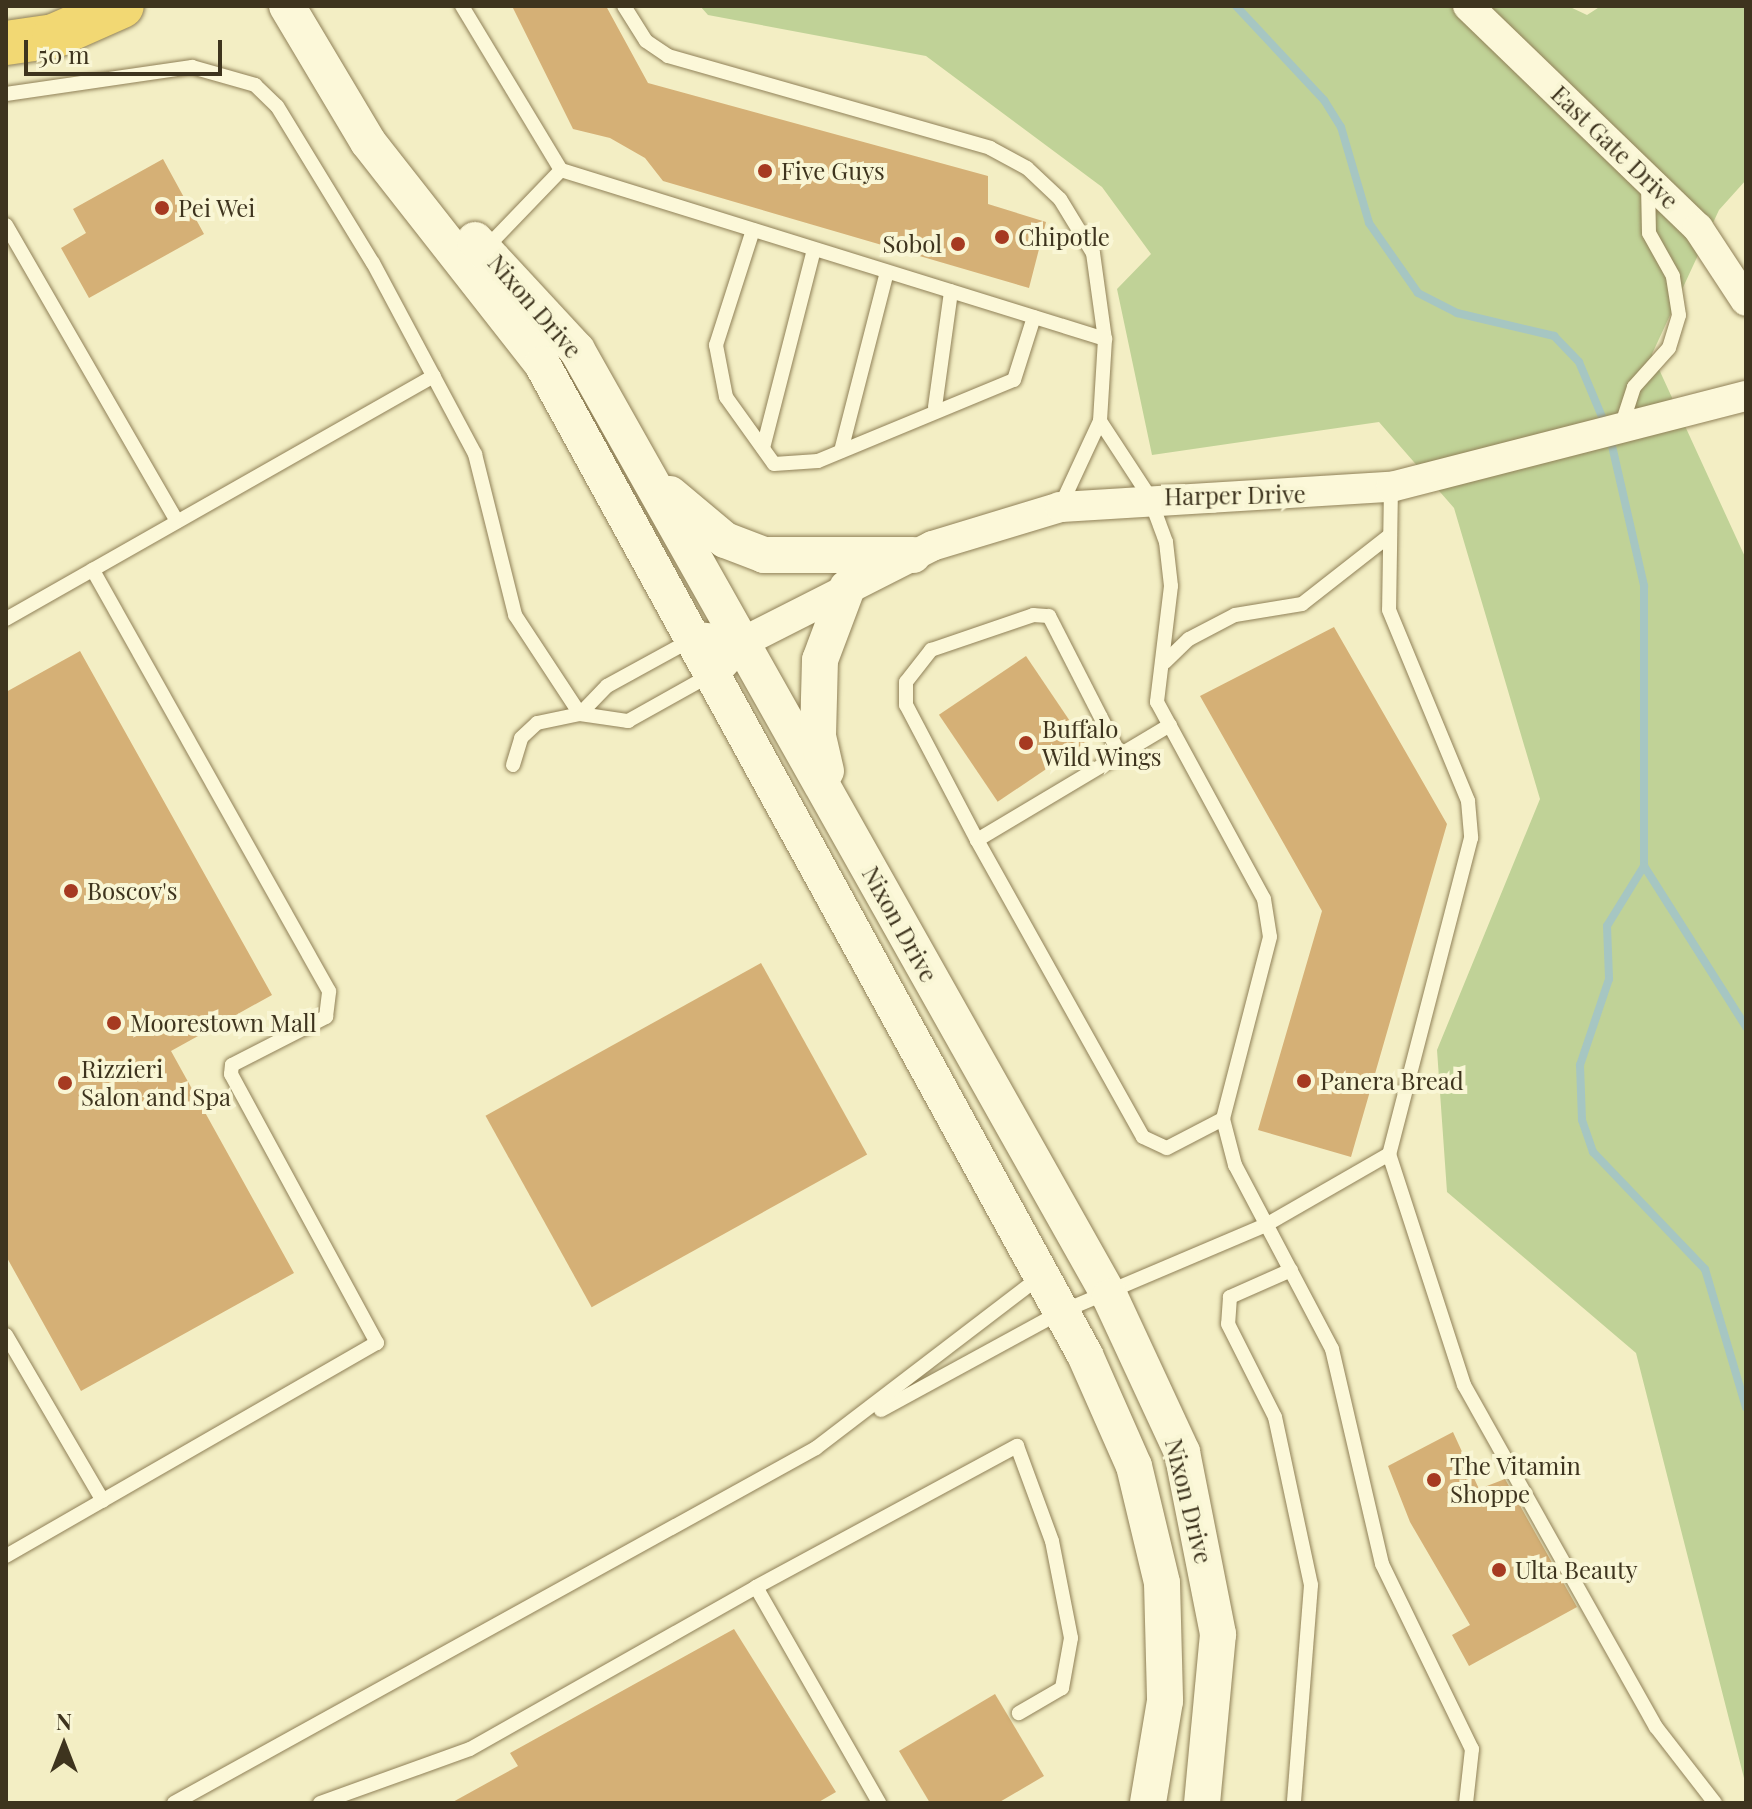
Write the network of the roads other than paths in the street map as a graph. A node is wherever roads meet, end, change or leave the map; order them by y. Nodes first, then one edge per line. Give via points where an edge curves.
1 (122, 6) edge
2 (287, 6) edge
3 (462, 6) edge
4 (624, 6) edge
5 (1468, 6) edge
6 (6, 43) edge
7 (6, 94) edge
8 (368, 142) junction
9 (561, 170) junction
10 (1648, 179) junction
11 (6, 225) edge
12 (753, 230) junction
13 (485, 249) junction
14 (814, 249) junction
15 (887, 272) junction
16 (951, 291) junction
17 (1746, 301) edge
18 (1034, 317) junction
19 (1105, 339) junction
20 (434, 376) junction
21 (1746, 396) edge
22 (935, 407) junction
23 (1100, 421) junction
24 (1619, 431) junction
25 (763, 448) junction
26 (841, 451) junction
27 (640, 461) junction
28 (1391, 487) junction
29 (1149, 496) junction
30 (1060, 507) junction
31 (177, 521) junction
32 (1390, 535) junction
33 (913, 555) junction
34 (93, 570) junction
35 (847, 588) junction
36 (6, 619) edge
37 (697, 637) junction
38 (743, 642) junction
39 (1165, 662) junction
40 (716, 672) junction
41 (580, 714) junction
42 (1170, 725) junction
43 (1120, 755) junction
44 (513, 765) dead end
45 (835, 808) junction
46 (977, 840) junction
47 (1223, 1119) junction
48 (1389, 1154) junction
49 (1264, 1226) junction
50 (1291, 1270) junction
51 (1041, 1276) junction
52 (1110, 1297) junction
53 (1061, 1312) junction
54 (6, 1335) edge
55 (839, 1433) junction
56 (103, 1501) junction
57 (6, 1556) edge
58 (756, 1587) junction
59 (1019, 1713) dead end
60 (174, 1803) edge
61 (320, 1803) edge
62 (879, 1803) edge
63 (1148, 1803) edge
64 (1202, 1803) edge
65 (1294, 1803) edge
66 (1466, 1803) edge
67 (1715, 1803) edge

1 - 6 highway via 78,29
2 - 8 street, Nixon Drive
3 - 9 lane
4 - 19 lane via 646,41 678,60 1009,156 1060,199 1084,235
5 - 10 street, East Gate Drive
7 - 20 lane via 167,68 223,72 255,85 297,132
8 - 13 street, Nixon Drive
8 - 37 street, Nixon Drive via 526,340
9 - 12 lane
9 - 13 lane
10 - 17 street, East Gate Drive via 1698,228
10 - 24 lane via 1649,233 1673,276 1679,315 1669,348 1634,387
11 - 31 lane
12 - 14 lane
12 - 25 lane via 716,345 726,397
13 - 27 street, Nixon Drive via 577,350
14 - 15 lane
14 - 25 lane
15 - 16 lane
15 - 26 lane
16 - 18 lane
16 - 22 lane
18 - 19 lane
18 - 22 lane via 1014,380
19 - 23 lane
20 - 31 lane
20 - 41 lane via 475,454 515,615
21 - 24 street, Harper Drive
22 - 26 lane
23 - 29 lane
23 - 30 lane
24 - 28 street, Harper Drive
25 - 26 lane via 774,464
27 - 33 street via 725,540 764,555
27 - 38 street, Nixon Drive
28 - 29 street, Harper Drive
28 - 32 lane
29 - 30 street, Harper Drive
29 - 39 lane via 1166,542 1171,586
30 - 33 street, Harper Drive
31 - 34 lane
32 - 39 lane via 1302,604 1235,615 1189,639
32 - 48 lane via 1389,610 1468,801 1471,838
33 - 35 street, Harper Drive
34 - 36 lane
34 - 56 lane via 329,991 326,1017 232,1065 231,1074 377,1343
35 - 38 street, Harper Drive
35 - 45 street via 820,660 817,701
37 - 38 street
37 - 40 street, Nixon Drive
37 - 41 lane via 607,686
38 - 40 street, Harper Drive
38 - 45 street, Nixon Drive
39 - 42 lane via 1157,702
40 - 41 lane, Harper Drive via 628,721
40 - 51 street, Nixon Drive
41 - 44 lane via 537,723 521,738
42 - 43 lane
42 - 47 lane via 1264,899 1270,937
43 - 46 lane
43 - 46 lane via 1049,616 1033,615 931,650 906,682 906,705
45 - 52 street, Nixon Drive
46 - 47 lane via 1143,1137 1167,1148
47 - 49 lane
48 - 49 lane
48 - 67 lane via 1464,1385 1656,1727
49 - 50 lane
49 - 52 lane via 1159,1267
50 - 65 lane via 1230,1297 1228,1324 1275,1417 1311,1585
50 - 66 lane via 1350,1400 1382,1564 1472,1749
51 - 53 street, Nixon Drive
51 - 55 lane
52 - 53 lane
52 - 64 street, Nixon Drive via 1182,1452 1218,1634
53 - 55 lane
53 - 63 street, Nixon Drive via 1134,1466 1162,1583 1165,1701
54 - 56 lane
55 - 60 lane
56 - 57 lane
58 - 59 lane via 1017,1446 1052,1541 1071,1638 1062,1688
58 - 61 lane via 470,1749
58 - 62 lane

